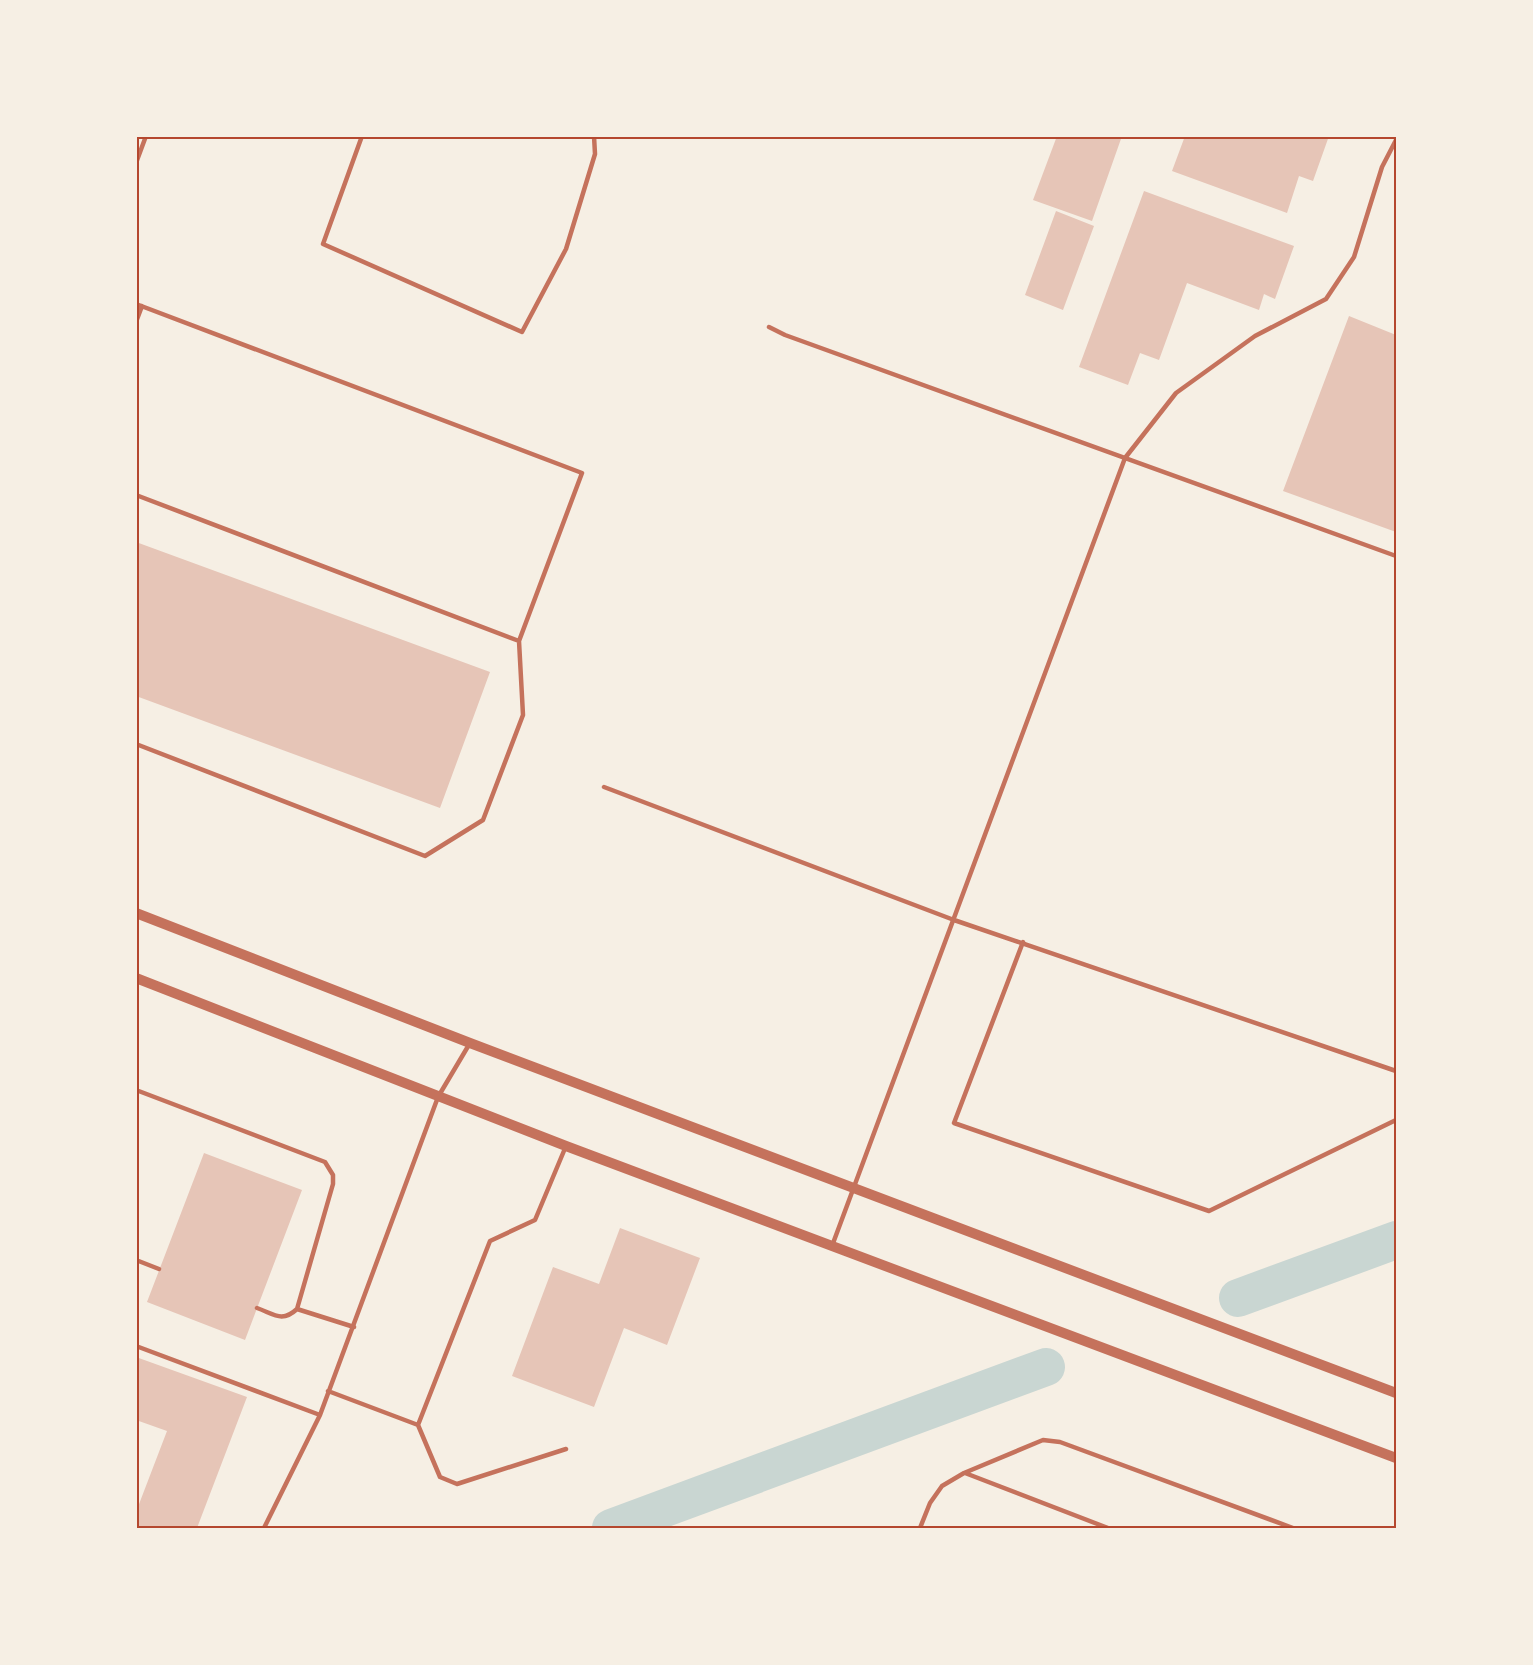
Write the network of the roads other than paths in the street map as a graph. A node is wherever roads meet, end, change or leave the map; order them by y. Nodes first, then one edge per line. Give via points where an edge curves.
1 (146, 136) edge
2 (362, 136) edge
3 (594, 136) edge
4 (1396, 140) edge
5 (136, 163) edge
6 (139, 305) edge
7 (136, 322) edge
8 (769, 327) dead end
9 (1125, 458) junction
10 (136, 495) edge
11 (1396, 556) edge
12 (519, 641) junction
13 (136, 744) edge
14 (604, 787) dead end
15 (136, 913) edge
16 (954, 920) junction
17 (1023, 942) junction
18 (136, 978) edge
19 (470, 1043) junction
20 (1396, 1071) edge
21 (136, 1090) edge
22 (438, 1097) junction
23 (1396, 1120) edge
24 (566, 1146) junction
25 (854, 1189) junction
26 (832, 1246) junction
27 (136, 1260) edge
28 (159, 1269) dead end
29 (257, 1308) dead end
30 (297, 1309) junction
31 (354, 1327) junction
32 (136, 1346) edge
33 (328, 1391) junction
34 (1396, 1393) edge
35 (320, 1415) junction
36 (418, 1425) junction
37 (566, 1449) dead end
38 (1396, 1458) edge
39 (964, 1473) junction
40 (264, 1528) edge
41 (920, 1528) edge
42 (1108, 1528) edge
43 (1293, 1528) edge

1 - 5 lane
2 - 3 lane via 323,244 522,332 566,249 595,154
4 - 9 lane via 1383,167 1354,257 1326,299 1255,336 1176,393
6 - 7 lane
6 - 12 lane via 582,473
8 - 9 lane
9 - 11 lane
9 - 16 lane
10 - 12 lane
12 - 13 lane via 523,715 483,820 424,856
14 - 16 lane
15 - 19 street
16 - 17 lane
16 - 25 lane
17 - 20 lane
17 - 23 lane via 954,1123 1209,1211
18 - 22 street
19 - 22 lane
19 - 25 street
21 - 30 lane via 324,1162 333,1175 333,1184
22 - 24 street
22 - 31 lane
24 - 26 street
24 - 36 lane via 535,1220 490,1241
25 - 26 lane
25 - 34 street
26 - 38 street
27 - 28 lane
29 - 30 lane via 283,1318
30 - 31 lane
31 - 33 lane
32 - 35 lane
33 - 35 lane
33 - 36 lane
35 - 40 lane
36 - 37 lane via 440,1477 456,1484
39 - 41 lane via 942,1486
39 - 42 lane
39 - 43 lane via 1043,1440 1060,1442

